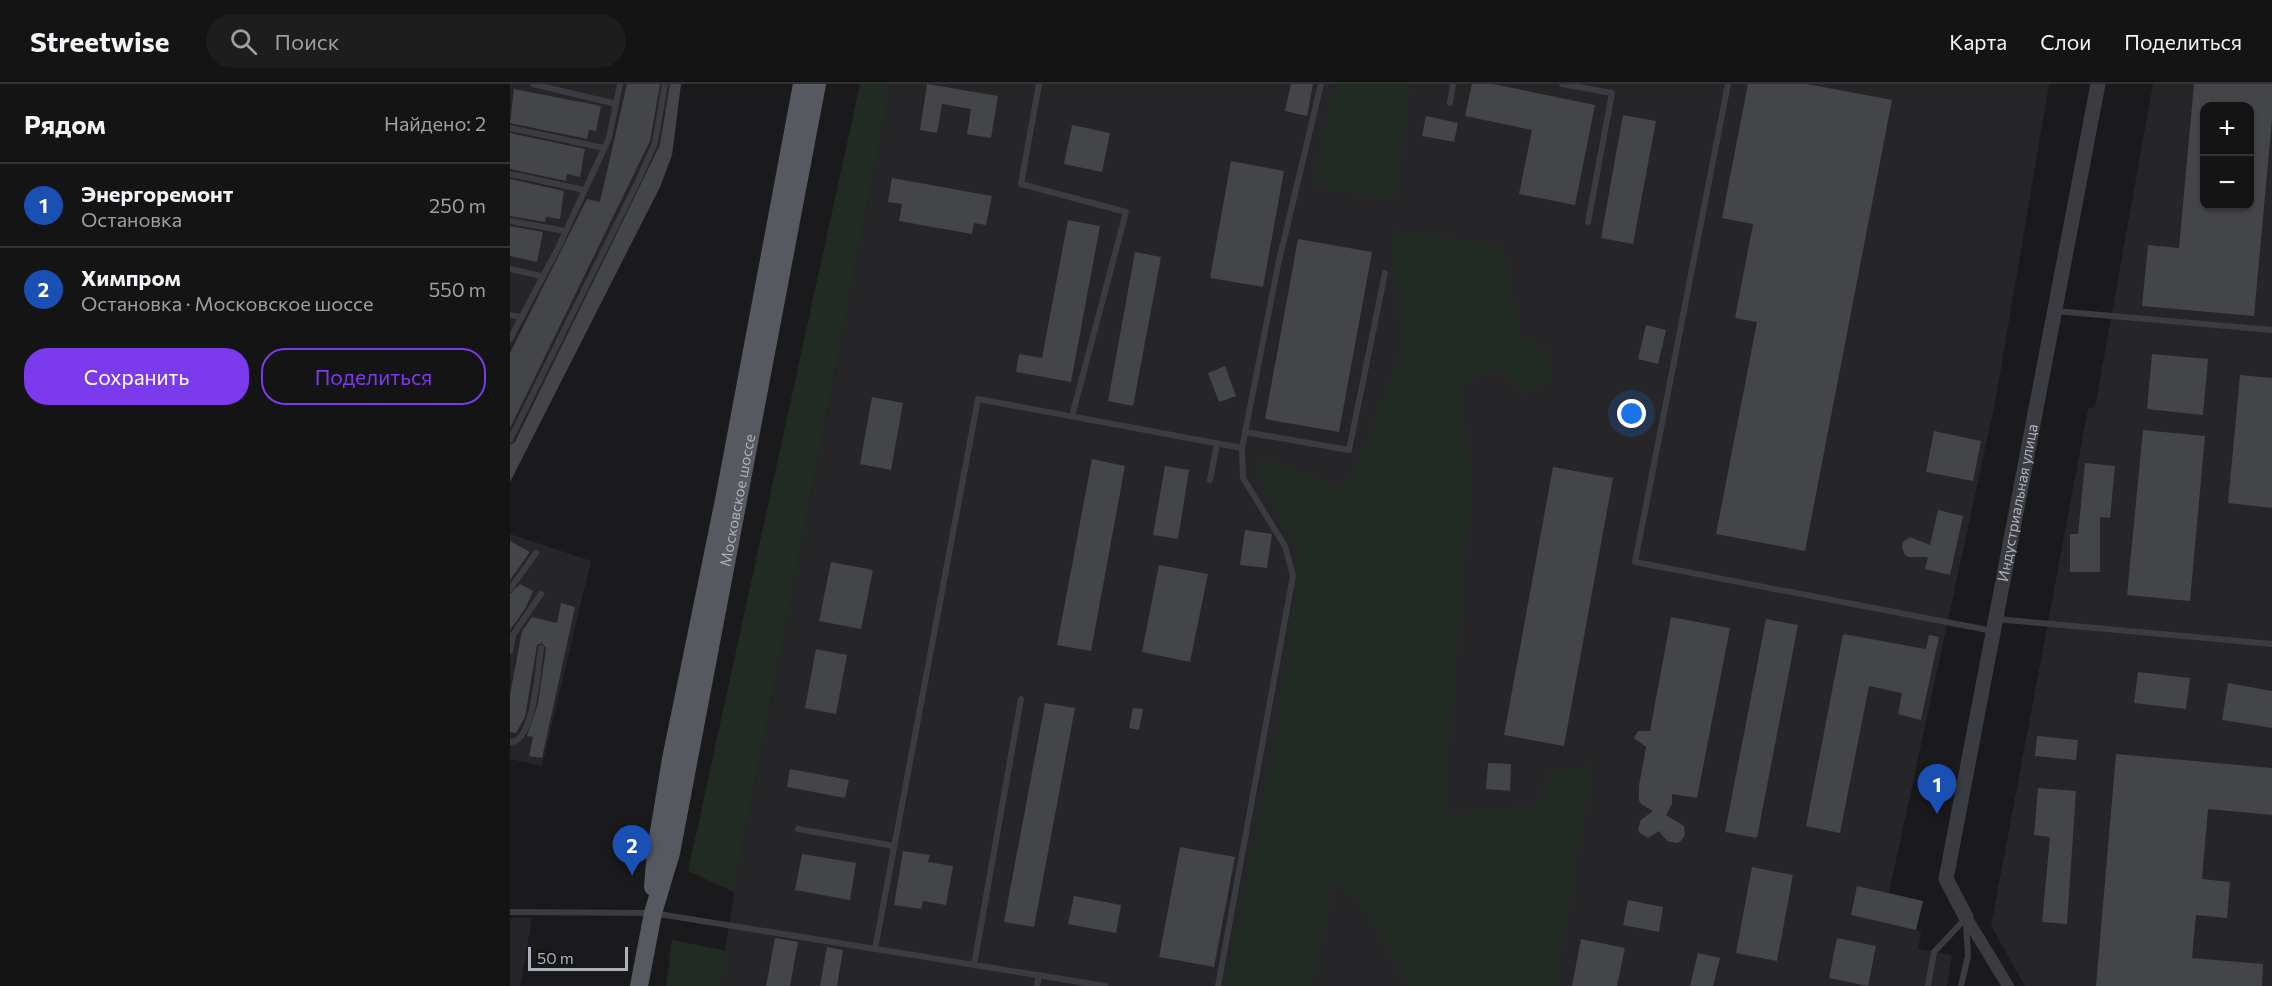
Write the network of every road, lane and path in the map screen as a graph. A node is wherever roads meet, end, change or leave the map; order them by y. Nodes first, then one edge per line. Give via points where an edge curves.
1 (533, 84) edge
2 (620, 84) edge
3 (665, 84) edge
4 (802, 84) edge
5 (817, 84) edge
6 (1039, 84) edge
7 (1321, 84) edge
8 (1453, 84) edge
9 (1562, 84) edge
10 (1728, 84) edge
11 (2098, 84) edge
12 (1450, 103) dead end
13 (616, 104) junction
14 (510, 128) edge
15 (604, 148) junction
16 (510, 174) edge
17 (584, 190) junction
18 (510, 221) edge
19 (1588, 222) dead end
20 (565, 231) junction
21 (510, 269) edge
22 (1385, 273) dead end
23 (541, 276) junction
24 (2055, 311) junction
25 (510, 315) edge
26 (521, 317) junction
27 (2272, 330) edge
28 (510, 339) edge
29 (1072, 417) junction
30 (1245, 432) junction
31 (510, 440) edge
32 (1217, 444) junction
33 (1242, 448) junction
34 (1210, 480) dead end
35 (536, 553) dead end
36 (510, 589) edge
37 (541, 594) dead end
38 (1995, 625) junction
39 (2272, 644) edge
40 (541, 648) dead end
41 (510, 651) edge
42 (1021, 699) dead end
43 (510, 742) edge
44 (798, 829) dead end
45 (638, 846) dead end
46 (894, 846) junction
47 (632, 875) dead end
48 (510, 912) edge
49 (653, 913) junction
50 (1966, 917) junction
51 (875, 949) junction
52 (974, 965) junction
53 (1040, 975) junction
54 (639, 986) edge
55 (1038, 986) edge
56 (1105, 986) edge
57 (1218, 986) edge
58 (1928, 986) edge
59 (1961, 986) edge
60 (2008, 986) edge

1 - 13 lane
2 - 13 lane
3 - 31 lane via 655,143
4 - 49 main road, Московское шоссе via 671,759 653,875
5 - 49 main road, Московское шоссе via 670,853
6 - 29 lane via 1021,184 1126,212
7 - 30 lane via 1278,264
8 - 12 lane
9 - 19 lane via 1612,93
10 - 38 lane via 1635,562
11 - 24 street, Индустриальная улица
13 - 15 lane
14 - 15 lane
15 - 17 lane
16 - 17 lane
17 - 20 lane
18 - 20 lane
20 - 23 lane
21 - 23 lane
22 - 30 lane via 1349,450
23 - 26 lane
24 - 27 lane
24 - 38 street, Индустриальная улица
25 - 26 lane
26 - 28 lane
29 - 32 lane
29 - 46 lane via 978,399
30 - 33 lane
32 - 33 lane
32 - 34 lane
33 - 57 lane via 1243,478 1286,546 1293,576
35 - 36 lane
37 - 41 lane via 513,635
38 - 39 lane
38 - 50 street, Индустриальная улица via 1946,879
40 - 43 lane via 529,723 521,739
42 - 52 lane
44 - 46 lane
45 - 47 path
46 - 51 lane
48 - 49 lane
49 - 51 lane
49 - 54 main road, Московское шоссе
50 - 58 lane via 1934,951
50 - 59 lane via 1968,956
50 - 60 street
51 - 52 lane
52 - 53 lane
53 - 55 lane
53 - 56 lane

